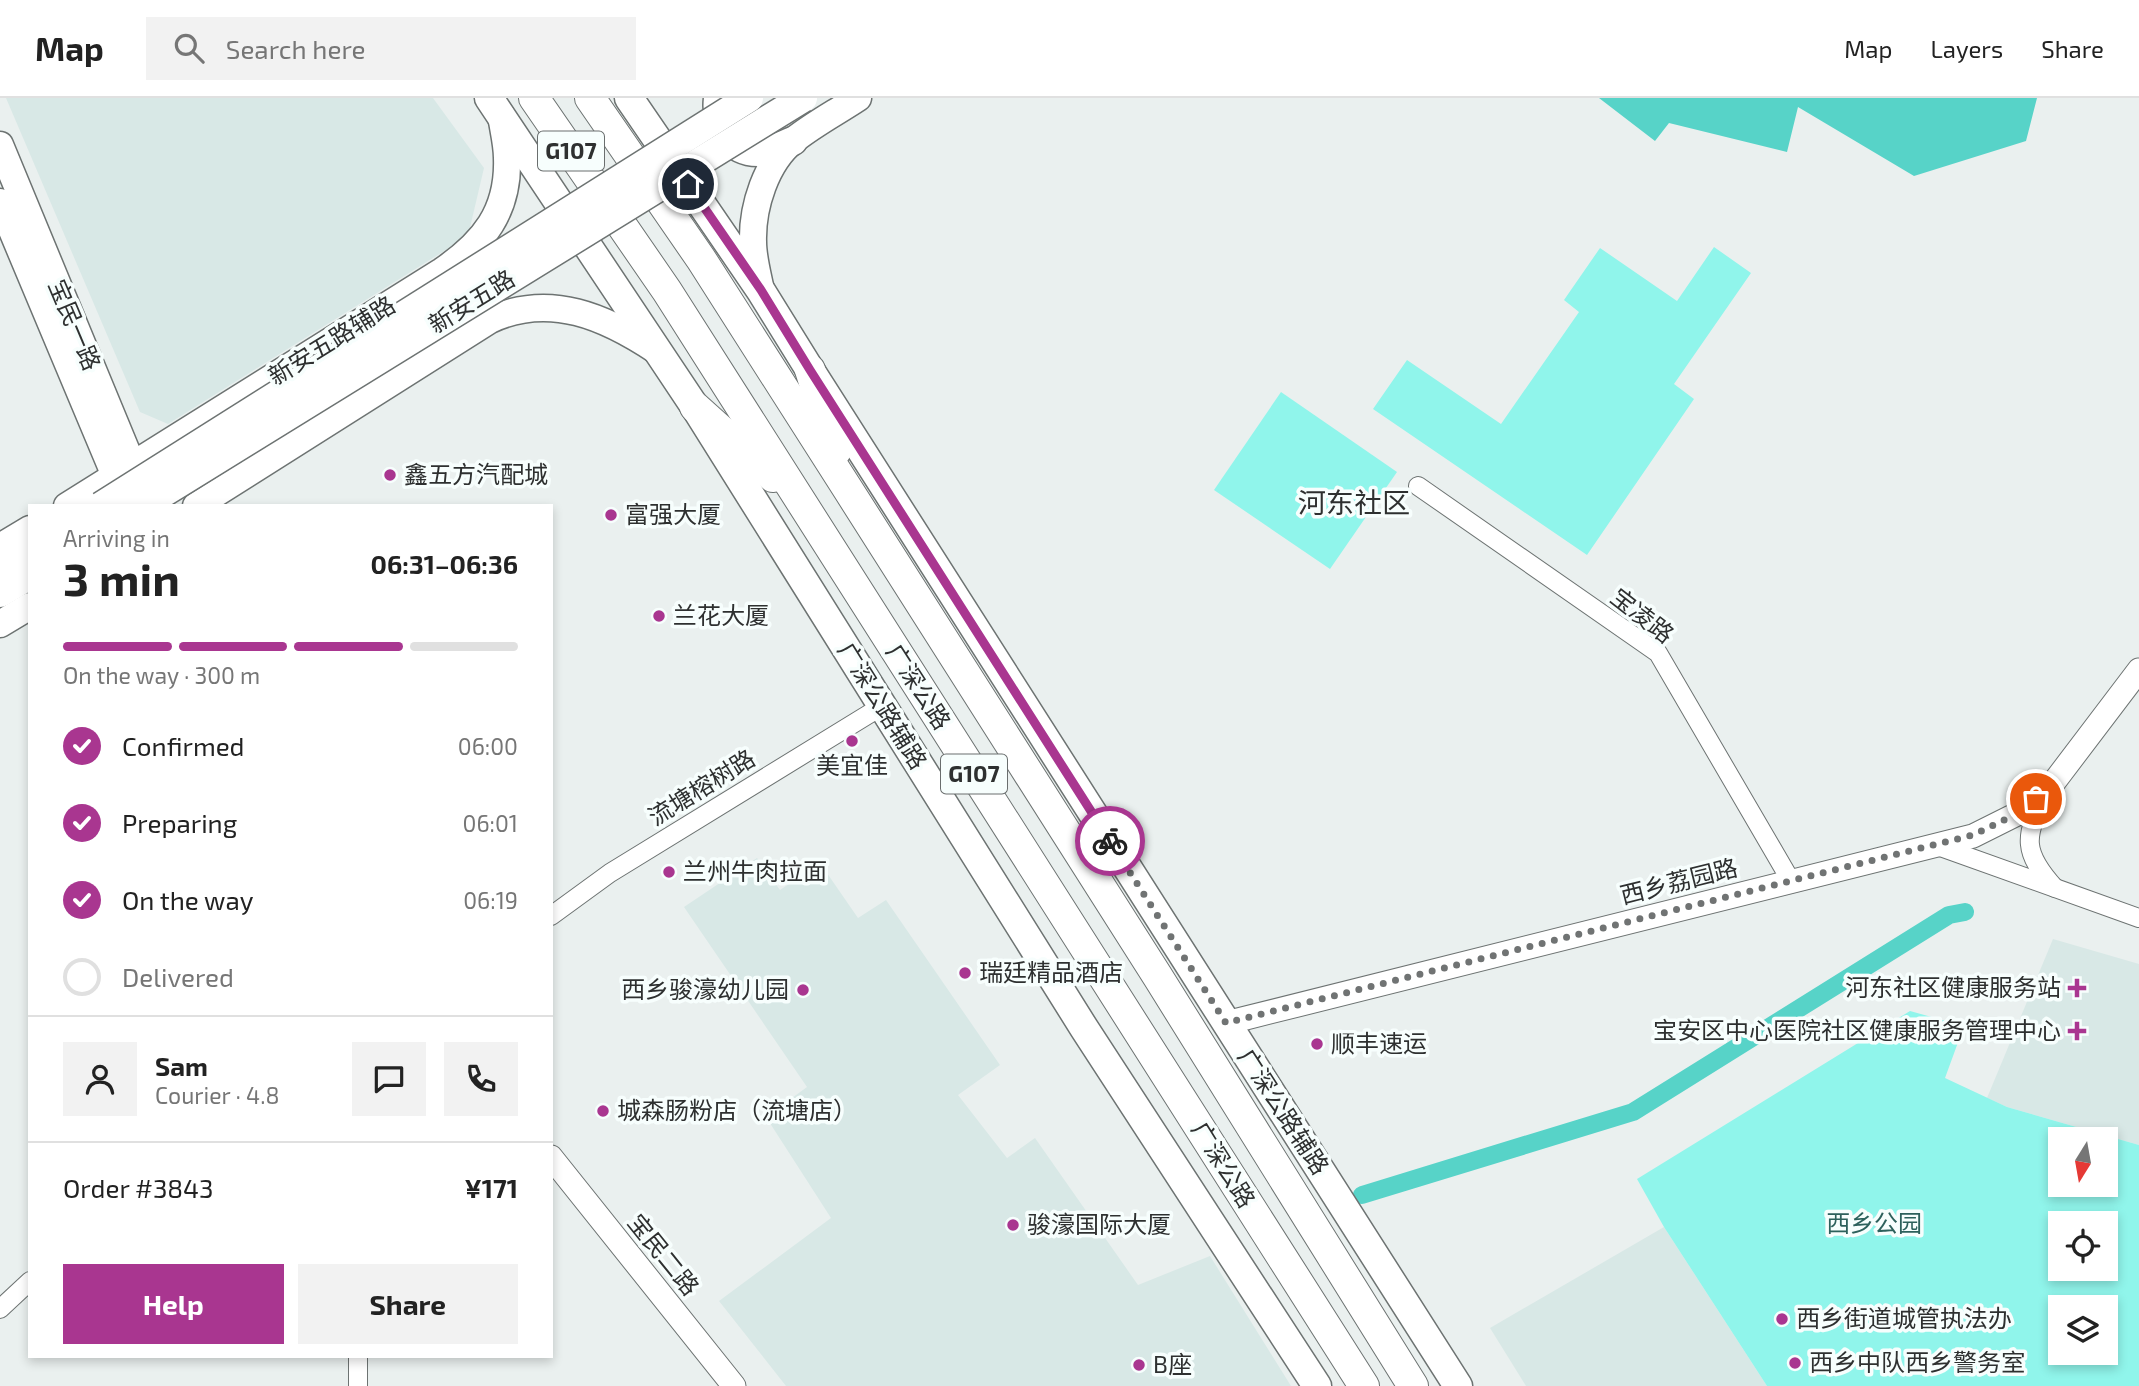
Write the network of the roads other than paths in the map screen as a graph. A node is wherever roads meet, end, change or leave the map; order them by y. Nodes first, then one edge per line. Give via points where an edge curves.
1 (534, 98) edge
2 (590, 98) edge
3 (629, 98) edge
4 (718, 98) edge
5 (749, 98) edge
6 (803, 98) edge
7 (858, 98) edge
8 (495, 106) edge
9 (793, 141) junction
10 (0, 145) edge
11 (0, 202) edge
12 (761, 290) junction
13 (659, 353) junction
14 (810, 370) junction
15 (695, 407) junction
16 (124, 471) junction
17 (1418, 486) dead end
18 (849, 491) junction
19 (800, 501) junction
20 (70, 504) edge
21 (103, 504) edge
22 (139, 504) edge
23 (143, 504) edge
24 (147, 504) edge
25 (199, 504) edge
26 (28, 530) edge
27 (0, 547) edge
28 (28, 551) edge
29 (0, 569) edge
30 (28, 576) edge
31 (0, 593) edge
32 (28, 607) edge
33 (0, 624) edge
34 (2139, 670) edge
35 (882, 706) junction
36 (2051, 786) junction
37 (1934, 845) junction
38 (1791, 881) junction
39 (2055, 888) junction
40 (553, 915) edge
41 (2139, 918) edge
42 (1226, 1023) junction
43 (553, 1160) edge
44 (28, 1283) edge
45 (0, 1309) edge
46 (1338, 1346) junction
47 (358, 1358) edge
48 (358, 1386) edge
49 (734, 1386) edge
50 (1317, 1386) edge
51 (1344, 1386) edge
52 (1364, 1386) edge
53 (1413, 1386) edge
54 (1458, 1386) edge

1 - 19 highway, 广深公路 / G107 via 667,291
2 - 18 highway, 广深公路 / G107 via 701,259
3 - 12 main road, 广深公路辅路
4 - 9 main road via 720,127 740,148 763,152
5 - 21 main road, 新安五路, bridge
6 - 23 main road, 新安五路, bridge
7 - 9 main road
8 - 13 main road, 广深公路辅路
8 - 16 main road, 新安五路辅路 via 507,159 505,184 487,232 466,254
9 - 12 main road via 780,154 761,190 753,243
10 - 16 main road, 宝民一路
11 - 16 main road, 宝民一路
12 - 14 main road, 广深公路辅路
13 - 15 main road, 广深公路辅路
13 - 25 main road via 632,334 578,312 528,308 509,312
14 - 18 highway
14 - 42 main road, 广深公路辅路
15 - 19 highway
15 - 35 main road, 广深公路辅路
16 - 20 main road, 新安五路辅路
16 - 22 main road, 宝民一路
16 - 24 main road, 宝民一路
17 - 38 street, 宝凌路 via 1658,653
18 - 53 highway, 广深公路 / G107
19 - 46 highway, 广深公路 / G107
26 - 27 main road
28 - 29 main road
30 - 31 main road
32 - 33 main road
34 - 36 street, 西乡荔园路
35 - 40 street, 流塘榕树路 via 610,873
35 - 50 main road, 广深公路辅路
36 - 37 street, 西乡荔园路 via 2021,812 1993,827
36 - 39 street via 2034,819 2029,842 2036,864
37 - 38 street, 西乡荔园路
37 - 39 street
38 - 42 street, 西乡荔园路
39 - 41 street
42 - 54 main road, 广深公路辅路
43 - 49 street, 宝民二路
44 - 45 street
46 - 51 highway
46 - 52 highway, 广深公路 / G107
47 - 48 street

